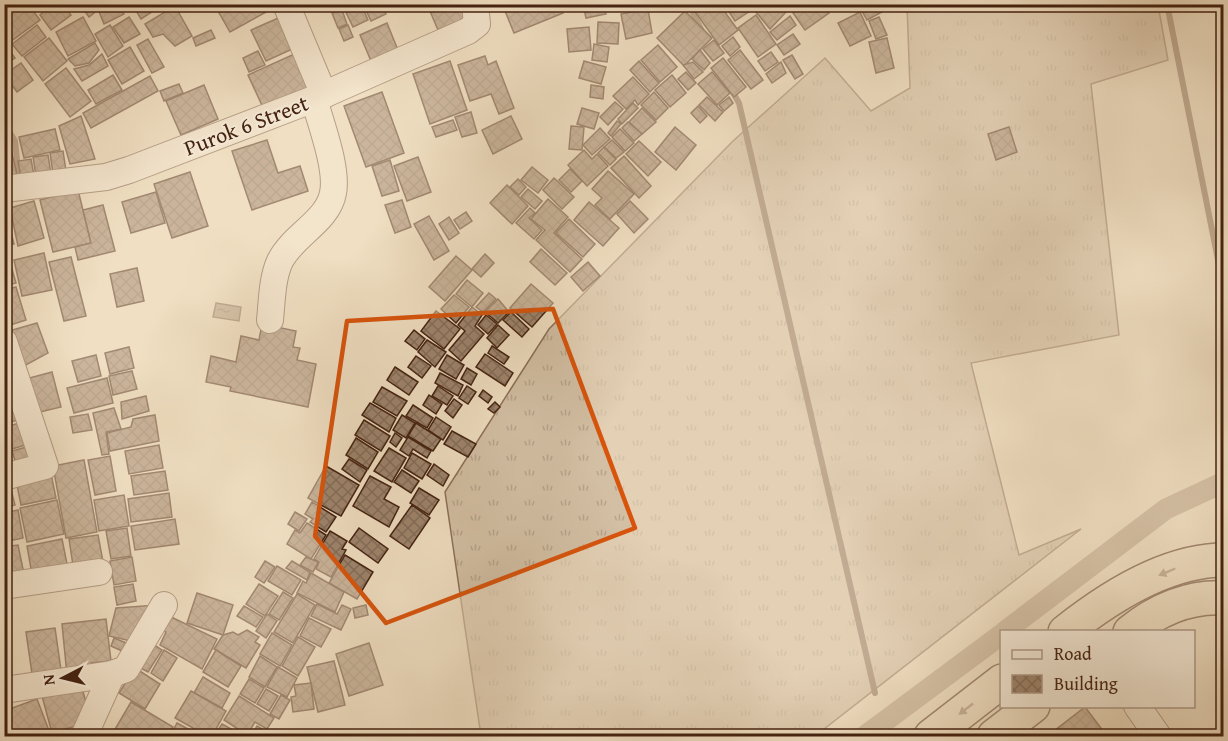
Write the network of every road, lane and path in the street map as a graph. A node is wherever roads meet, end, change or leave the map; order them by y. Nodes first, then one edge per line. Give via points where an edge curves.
1 (286, 4) edge
2 (476, 14) edge
3 (319, 97) junction
4 (4, 189) edge
5 (270, 320) dead end
6 (4, 342) edge
7 (4, 477) edge
8 (1224, 560) edge
9 (99, 572) dead end
10 (4, 586) edge
11 (1224, 598) edge
12 (164, 605) dead end
13 (1074, 629) edge
14 (1134, 630) edge
15 (112, 674) junction
16 (1000, 683) edge
17 (4, 690) edge
18 (1030, 708) edge
19 (1138, 708) edge
20 (84, 736) edge
21 (931, 736) edge
22 (994, 736) edge
23 (1158, 736) edge

1 - 3 street
2 - 3 street, Purok 6 Street via 468,31
3 - 4 street, Purok 6 Street via 106,177
3 - 5 street via 334,192 322,214 294,240 279,262
6 - 7 street via 45,466
8 -> 13 highway via 1184,564 1138,585
9 - 10 street
11 - 14 highway via 1185,602
12 - 15 street via 126,669
15 - 17 street
15 - 20 street
16 -> 21 highway
18 - 22 highway
19 - 23 street

